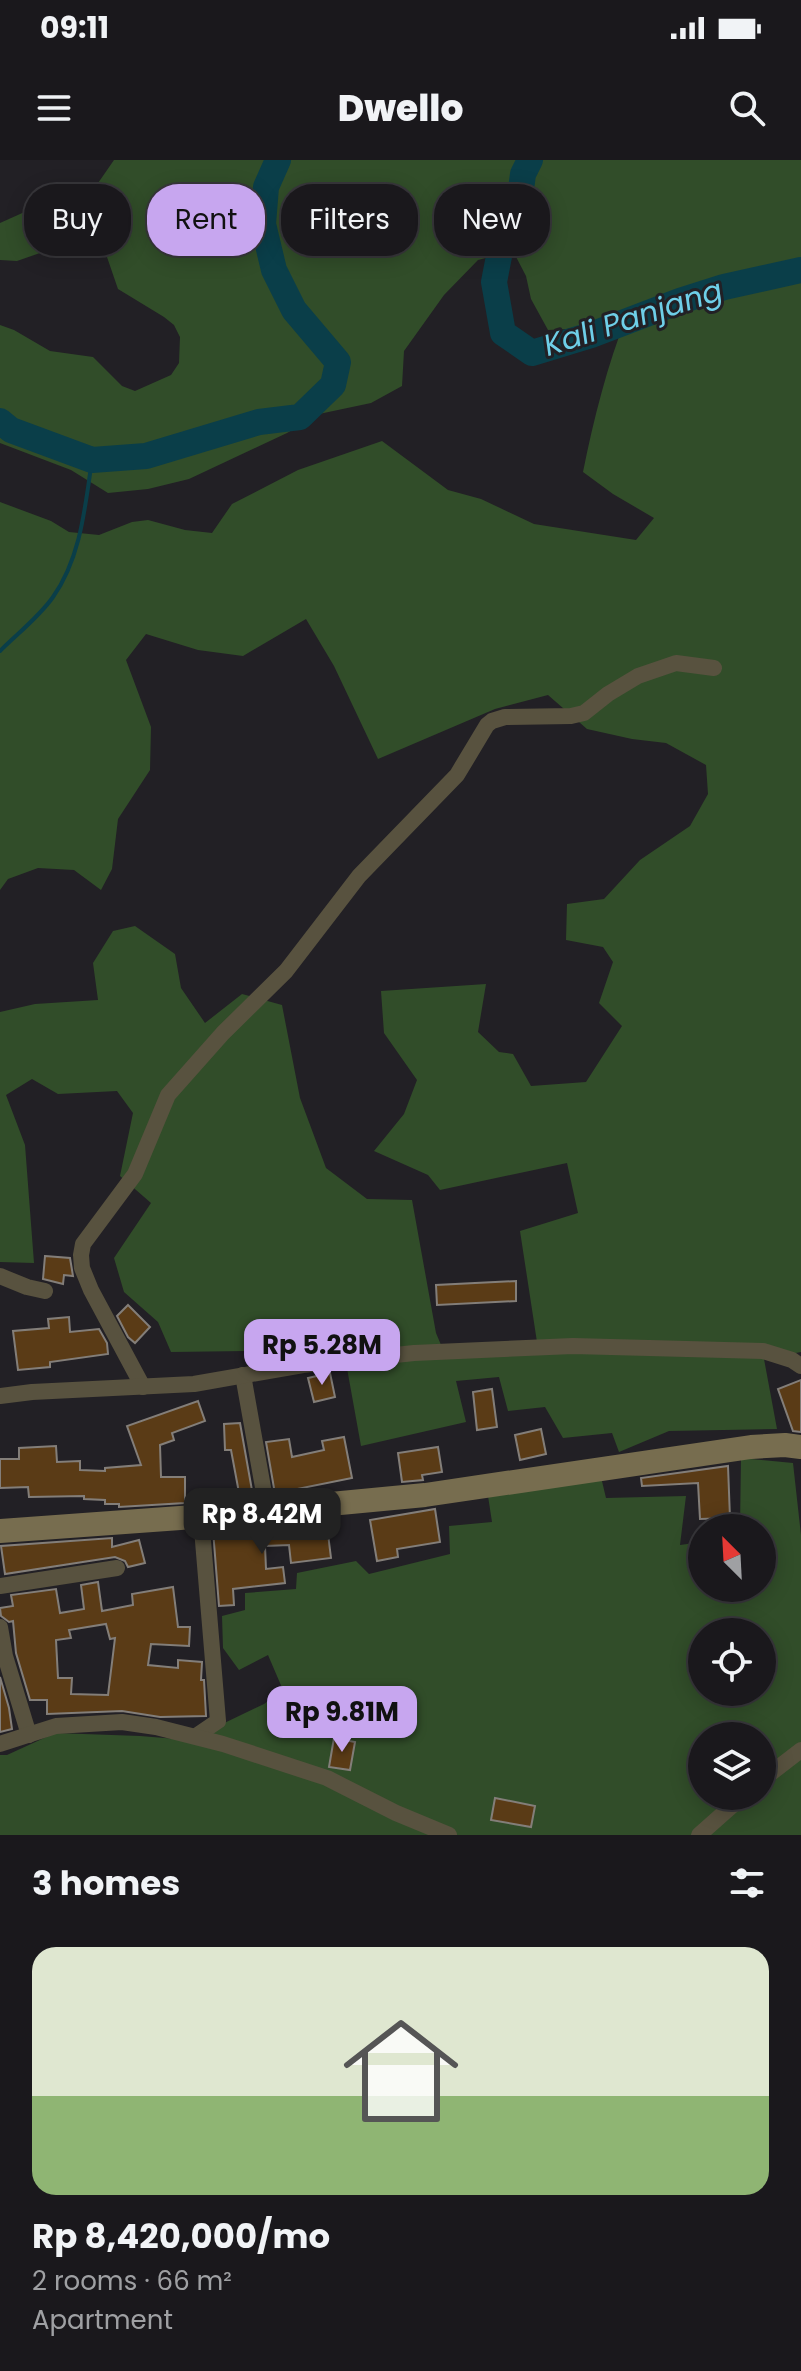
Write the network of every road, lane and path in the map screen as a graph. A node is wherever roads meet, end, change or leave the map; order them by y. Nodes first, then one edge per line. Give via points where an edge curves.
1 (714, 668) dead end
2 (0, 1276) edge
3 (45, 1291) dead end
4 (801, 1348) edge
5 (763, 1351) junction
6 (801, 1366) edge
7 (243, 1375) junction
8 (143, 1387) junction
9 (0, 1396) edge
10 (801, 1447) edge
11 (267, 1510) junction
12 (201, 1517) junction
13 (0, 1531) edge
14 (117, 1568) dead end
15 (0, 1586) edge
16 (0, 1627) edge
17 (29, 1735) junction
18 (196, 1736) junction
19 (0, 1744) edge
20 (801, 1750) edge
21 (776, 1769) edge
22 (727, 1810) edge
23 (448, 1835) edge
24 (699, 1835) edge

1 - 8 street via 676,663 638,676 584,713 505,717 487,725 457,775 359,876 286,971 168,1095 135,1174 83,1244 81,1255 91,1290
2 - 3 street
4 - 5 street
5 - 6 street
5 - 7 street via 573,1346 414,1353
7 - 8 street
7 - 11 street
8 - 9 street
10 - 11 street via 751,1447 425,1495
11 - 12 street
12 - 13 street
12 - 18 street via 218,1721
14 - 15 street
16 - 17 street
17 - 18 street via 56,1726 122,1722
17 - 19 street
18 - 23 street via 327,1778
20 - 21 street
22 - 24 street

